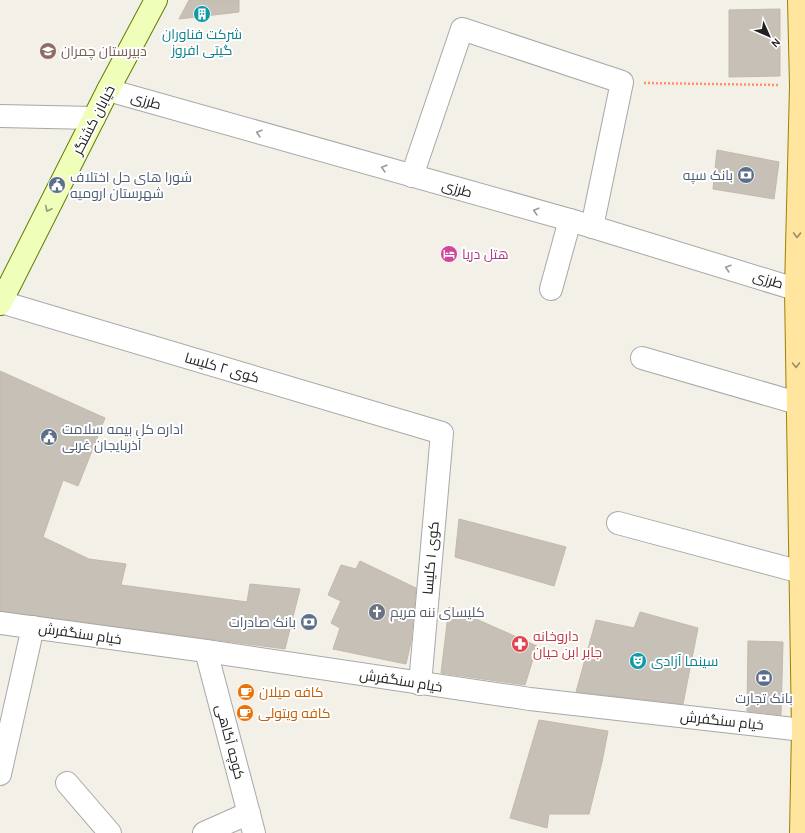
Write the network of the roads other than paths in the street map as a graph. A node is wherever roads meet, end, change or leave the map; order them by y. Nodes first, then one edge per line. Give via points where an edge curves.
1 (156, 0) edge
2 (799, 0) edge
3 (108, 90) junction
4 (0, 116) edge
5 (94, 118) junction
6 (412, 176) junction
7 (802, 210) edge
8 (570, 220) junction
9 (592, 227) junction
10 (551, 289) dead end
11 (800, 290) edge
12 (0, 303) edge
13 (642, 358) dead end
14 (801, 404) edge
15 (442, 433) joint
16 (618, 523) dead end
17 (801, 572) junction
18 (0, 623) edge
19 (33, 627) junction
20 (206, 651) junction
21 (420, 684) junction
22 (804, 730) edge
23 (0, 774) edge
24 (67, 783) dead end
25 (252, 823) edge
26 (110, 833) edge
27 (204, 833) edge
28 (801, 833) edge

1 - 3 street, خیابان کشتگر
2 - 7 main road
3 - 5 street, خیابان کشتگر
6 -> 3 street, طرزی
4 - 5 street
5 -> 12 street, خیابان کشتگر
8 -> 6 street, طرزی
6 - 9 street via 462,29 622,82
7 -> 11 main road
8 - 9 street, طرزی
8 - 10 street
11 -> 9 street, طرزی
11 -> 14 main road
12 - 15 street, کوی ۲ کلیسا
13 - 14 street
14 - 17 main road
15 - 21 street, کوی ۱ کلیسا
16 - 17 street
17 - 22 main road
18 - 19 street, خیام سنگفرش
19 - 20 street, خیام سنگفرش
19 - 23 street
20 - 21 street, خیام سنگفرش
20 - 25 street, کوچه آگاهی
21 - 22 street, خیام سنگفرش
22 - 28 main road
24 - 26 street
25 - 27 street

